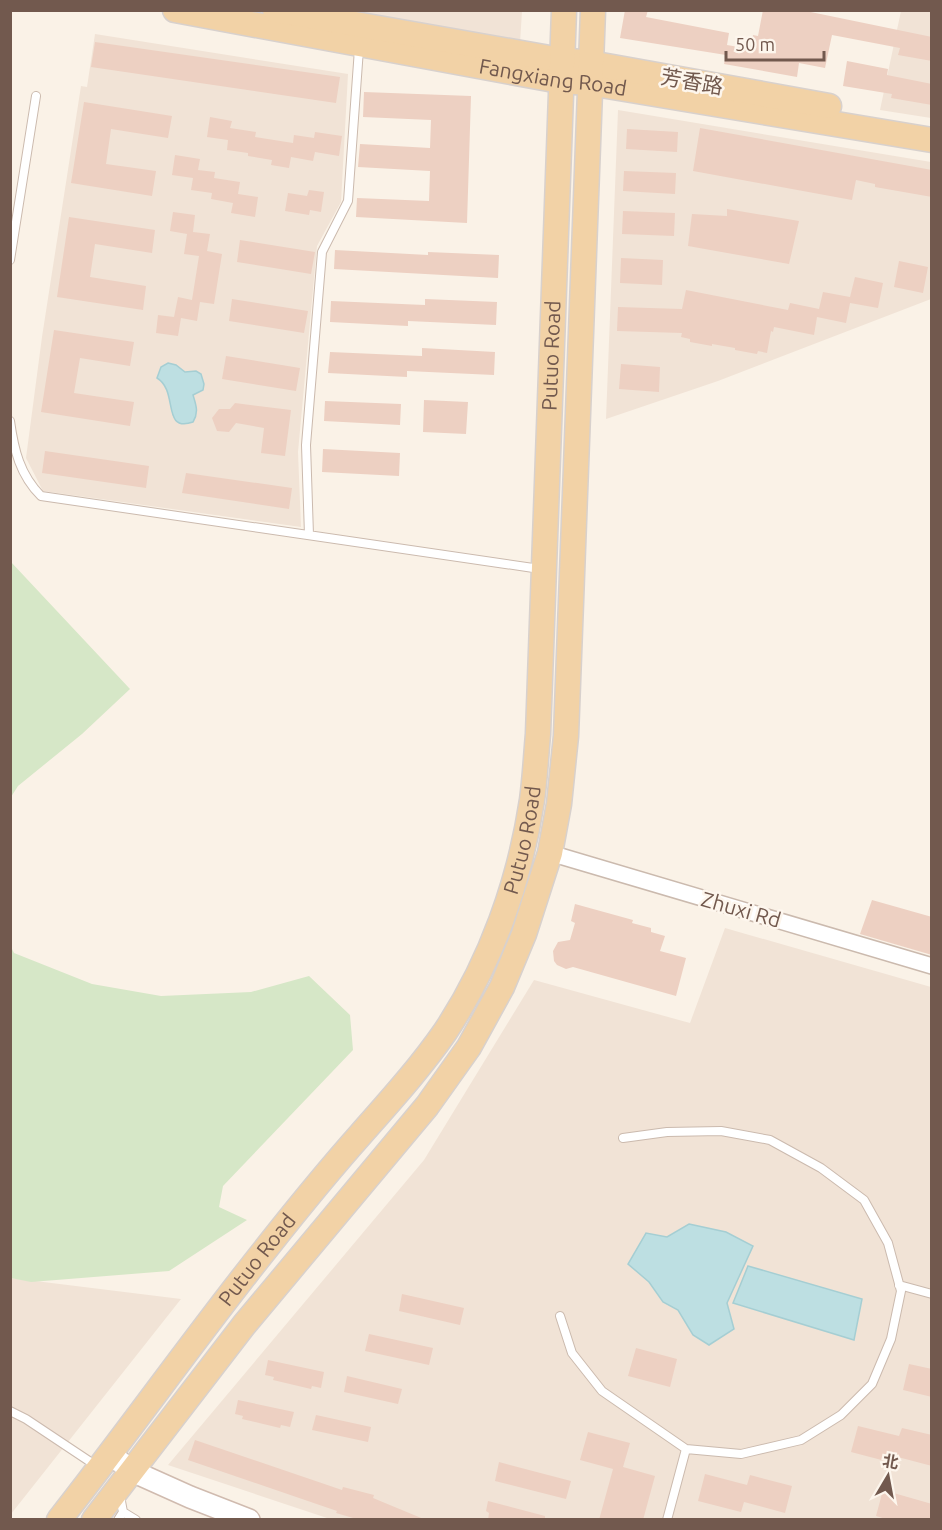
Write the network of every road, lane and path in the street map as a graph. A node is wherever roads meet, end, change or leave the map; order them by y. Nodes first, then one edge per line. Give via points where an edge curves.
1 (175, 10) edge
2 (275, 10) edge
3 (564, 10) edge
4 (593, 10) edge
5 (360, 44) junction
6 (561, 70) junction
7 (590, 73) junction
8 (36, 96) dead end
9 (932, 124) edge
10 (932, 140) edge
11 (10, 260) edge
12 (10, 421) edge
13 (309, 535) junction
14 (544, 569) junction
15 (550, 853) junction
16 (932, 966) edge
17 (623, 1138) dead end
18 (899, 1285) junction
19 (932, 1294) edge
20 (560, 1316) dead end
21 (10, 1412) edge
22 (686, 1449) junction
23 (105, 1461) junction
24 (126, 1480) junction
25 (121, 1516) edge
26 (59, 1520) edge
27 (94, 1520) edge
28 (136, 1520) edge
29 (249, 1520) edge
30 (667, 1520) edge

1 - 5 main road, Fangxiang Road
2 - 6 main road
3 - 6 main road, Putuo Road
4 - 7 main road, Putuo Road
5 - 6 main road, Fangxiang Road
5 - 13 lane via 348,201 322,252 306,445
6 - 7 main road, Fangxiang Road
6 - 14 main road, Putuo Road
7 - 9 main road, 芳香路
7 - 10 main road, Fangxiang Road
7 - 15 main road, Putuo Road via 566,736
8 - 11 lane
12 - 13 lane via 19,465 41,496
13 - 14 lane
14 - 23 main road, Putuo Road via 532,799 520,860 500,925 478,975 445,1031 403,1087 217,1310
15 - 16 street, Zhuxi Rd
15 - 24 main road, Putuo Road via 502,987 469,1047 427,1106 244,1325
17 - 18 lane via 721,1131 770,1140 821,1167 864,1200 888,1243
18 - 19 lane
18 - 22 lane via 891,1339 872,1384 841,1415 801,1440 741,1454
20 - 22 lane via 572,1353 602,1391
21 - 23 lane
22 - 30 lane
23 - 24 street
23 - 26 main road, Putuo Road
24 - 25 lane
24 - 27 main road, Putuo Road
24 - 29 street via 190,1497
25 - 28 lane

